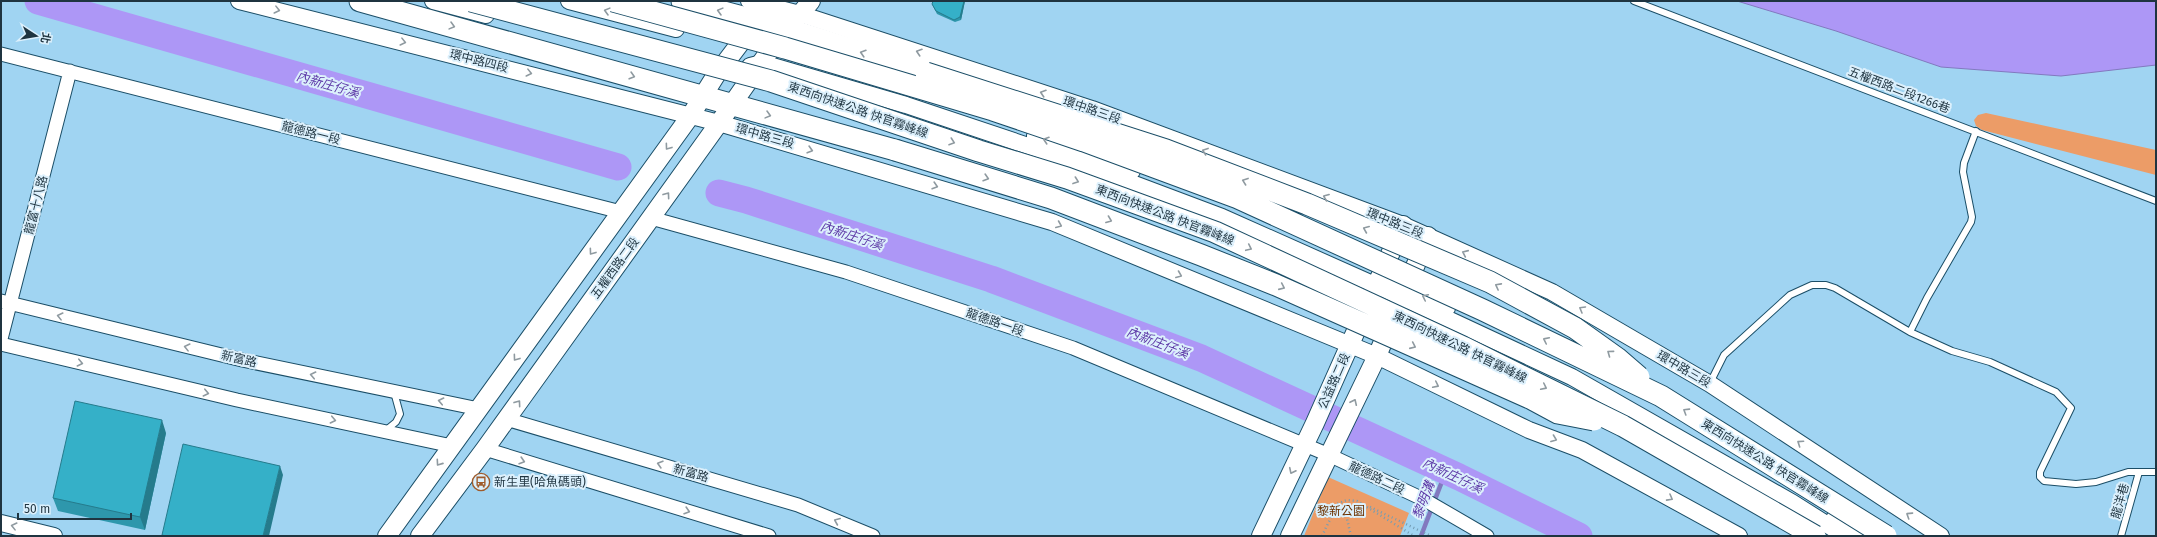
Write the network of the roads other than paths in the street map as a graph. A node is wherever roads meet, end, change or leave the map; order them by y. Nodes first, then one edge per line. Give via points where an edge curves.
1 (239, 1) edge
2 (360, 1) edge
3 (433, 1) edge
4 (471, 1) edge
5 (569, 1) edge
6 (613, 1) edge
7 (682, 1) edge
8 (749, 1) edge
9 (1634, 1) edge
10 (766, 9) edge
11 (799, 15) edge
12 (739, 45) junction
13 (1, 54) edge
14 (765, 58) junction
15 (70, 71) junction
16 (716, 75) junction
17 (702, 96) junction
18 (730, 104) junction
19 (691, 115) junction
20 (719, 123) junction
21 (1976, 131) junction
22 (2156, 201) edge
23 (621, 212) junction
24 (651, 218) junction
25 (1403, 226) junction
26 (1428, 236) junction
27 (1379, 282) junction
28 (1404, 294) junction
29 (6, 302) edge
30 (1910, 332) junction
31 (1, 339) edge
32 (1, 344) edge
33 (1350, 345) junction
34 (1376, 356) junction
35 (1710, 384) junction
36 (394, 392) junction
37 (1661, 396) junction
38 (479, 409) junction
39 (506, 419) junction
40 (1623, 426) junction
41 (385, 431) junction
42 (1305, 445) junction
43 (452, 446) junction
44 (485, 449) junction
45 (1329, 455) junction
46 (2139, 472) junction
47 (2156, 472) edge
48 (1, 523) edge
49 (54, 536) edge
50 (387, 536) edge
51 (420, 536) edge
52 (769, 536) edge
53 (873, 536) edge
54 (1261, 536) edge
55 (1290, 536) edge
56 (1487, 536) edge
57 (1739, 536) edge
58 (1815, 536) edge
59 (1845, 536) edge
60 (1865, 536) edge
61 (1886, 536) edge
62 (1941, 536) edge
63 (2121, 536) edge

1 -> 19 street, 環中路四段
2 -> 17 highway
3 - 16 street
4 -> 40 highway, 東西向快速公路 快官霧峰線, bridge via 771,81 1067,178 1215,232 1463,346
12 -> 5 street
37 -> 6 highway, 東西向快速公路 快官霧峰線, bridge via 1483,310 1238,198 993,110 793,50
10 -> 7 highway
8 - 10 street
9 - 21 lane, 五權西路二段1266巷
10 - 11 highway
10 - 12 main road
11 - 14 main road, 五權西路二段
25 -> 11 street, 環中路三段 via 1092,109
37 -> 11 highway, bridge via 1617,358 1575,328 1490,282 1307,204 1166,150 926,73
12 - 14 street
12 - 16 main road
13 - 15 street, 龍德路一段
14 - 16 street
14 - 18 main road, 五權西路二段
14 - 27 street via 1079,151 1225,208
15 - 23 street, 龍德路一段
15 - 29 street, 龍富十八路
16 - 17 main road
17 - 18 highway
17 - 19 main road
18 - 20 main road, 五權西路二段
18 -> 40 highway, bridge via 895,150 1050,198 1262,279 1532,399 1558,413
19 - 20 street, 環中路四段
19 -> 23 main road
24 -> 20 main road, 五權西路二段
20 -> 33 street, 環中路三段 via 1052,222
21 - 22 lane, 五權西路二段1266巷
21 - 30 lane via 1963,172 1971,222
23 -> 38 main road
39 -> 24 main road, 五權西路二段
24 - 42 street, 龍德路一段 via 846,272 1073,348
25 - 26 street, 環中路三段
25 - 27 main road, 公益路二段
26 - 28 main road
35 -> 26 street, 環中路三段 via 1552,292
27 - 28 street
27 - 33 main road, 公益路二段
28 - 34 main road
28 - 59 street via 1572,378
60 -> 28 street via 1798,494 1577,370
29 - 31 street, 龍富十八路
36 -> 29 street, 新富路 via 242,360
30 - 35 lane via 1835,288 1812,285 1790,295 1724,355
30 - 46 lane via 1952,351 1990,362 2056,392 2070,408 2040,472 2040,477 2044,481 2076,484 2096,482 2128,472
32 -> 41 street via 237,400
33 - 34 street, 環中路三段
33 - 42 main road, 公益路二段
45 -> 34 main road
34 -> 57 street, 環中路三段 via 1529,430 1582,450
62 -> 35 street, 環中路三段
38 -> 36 street, 新富路
36 - 41 lane via 400,414 396,422
61 -> 37 highway, 東西向快速公路 快官霧峰線, bridge
38 - 43 main road
39 - 44 main road, 五權西路二段
53 -> 39 street, 新富路 via 798,504
40 - 58 highway, 東西向快速公路 快官霧峰線, bridge
41 - 43 street
42 - 45 street, 龍德路一段
42 -> 54 main road, 公益路二段
43 -> 50 main road
44 - 51 main road, 五權西路二段
44 -> 52 street
45 - 55 main road
45 - 56 street, 龍德路二段 via 1425,500
46 - 47 lane
46 - 63 lane, 龍洋巷
49 -> 48 street

